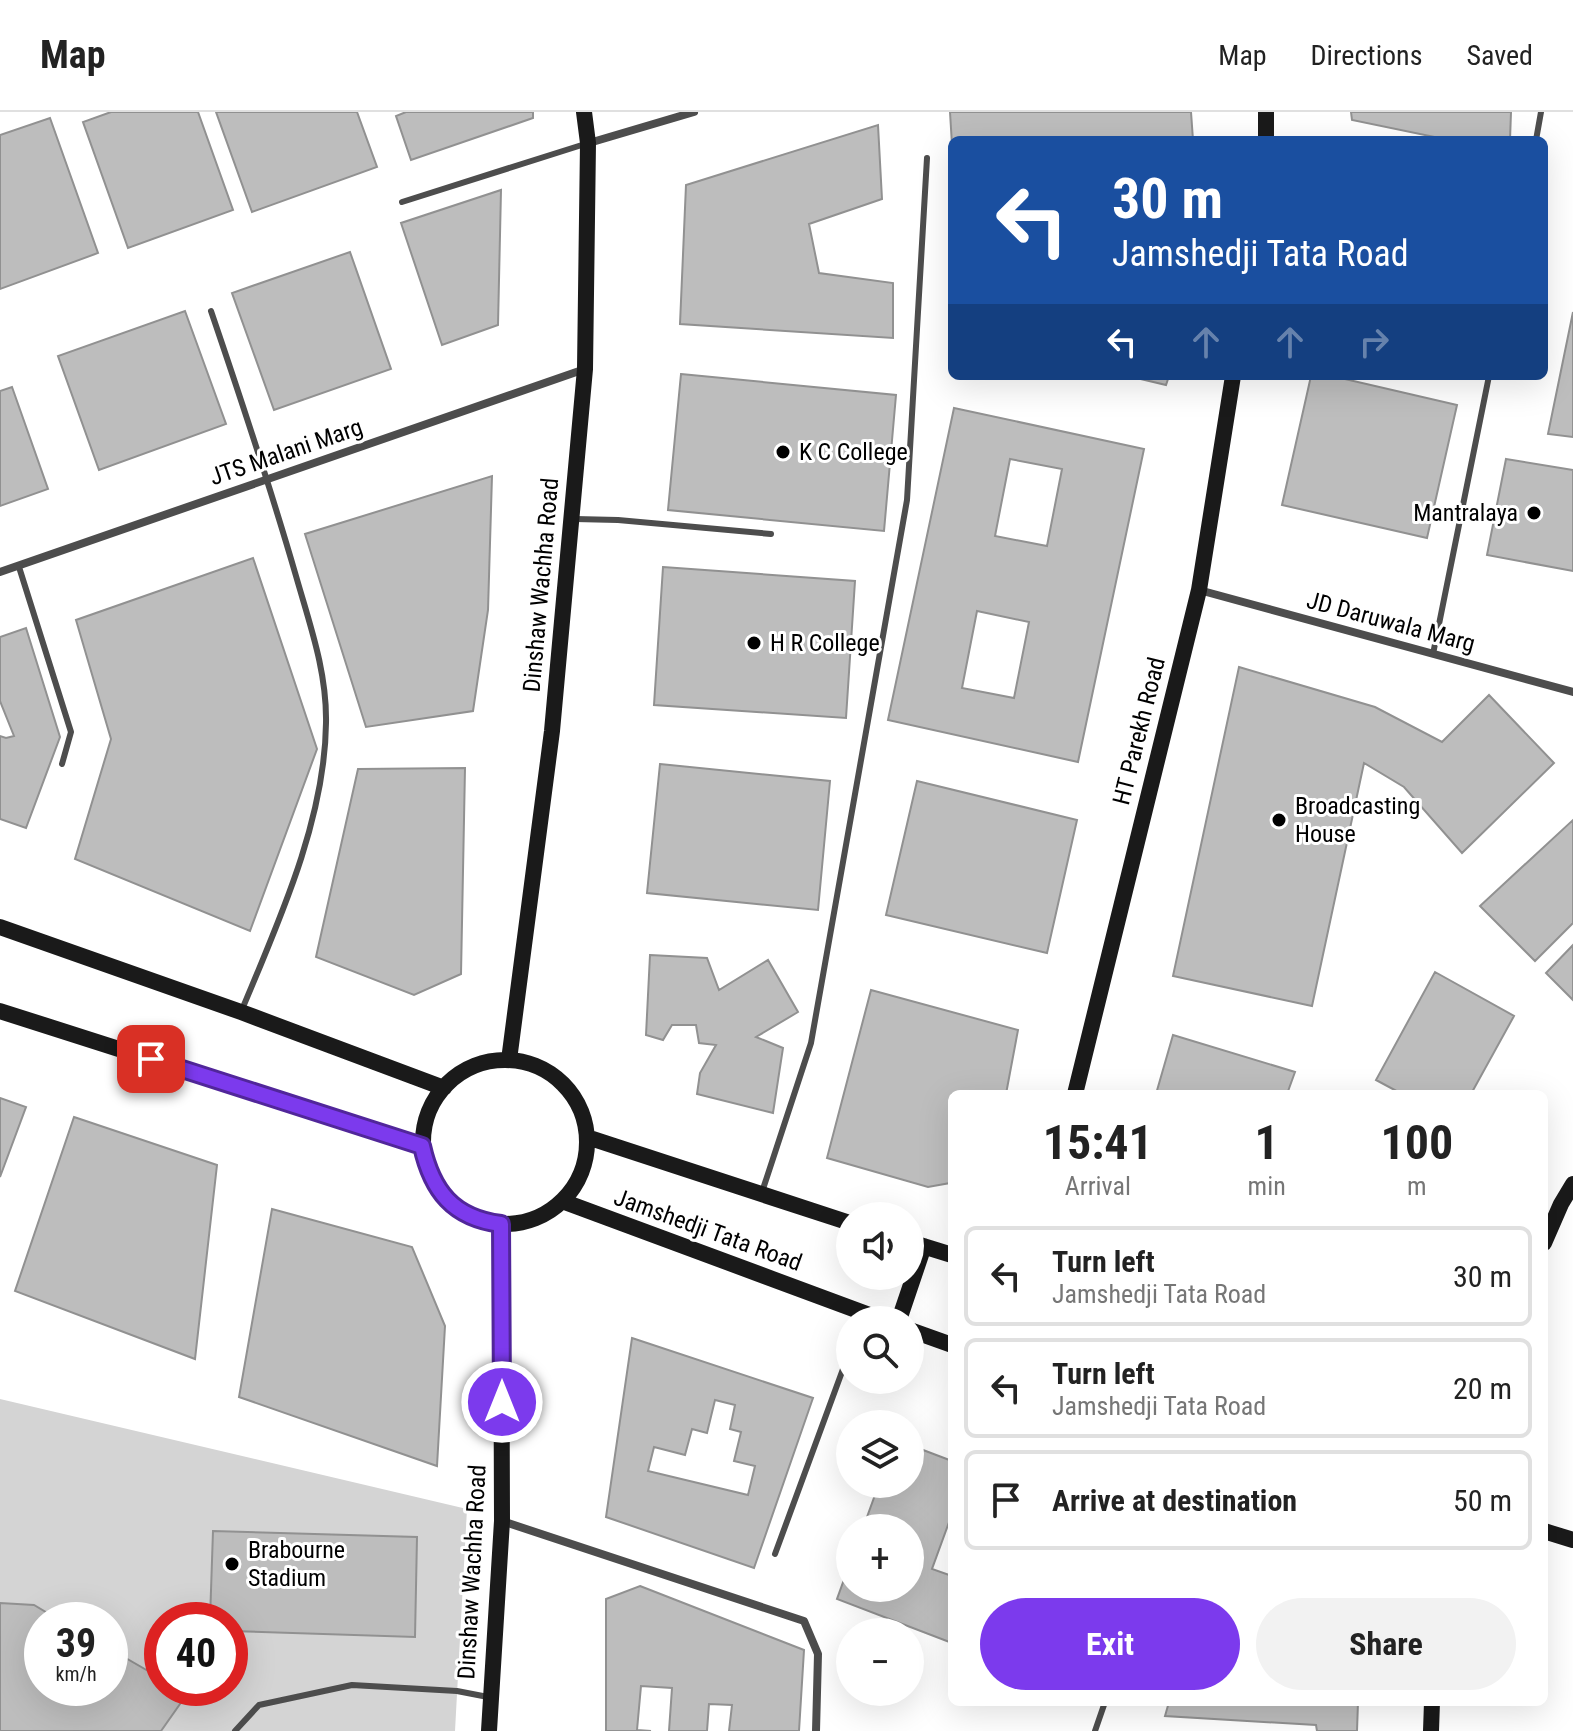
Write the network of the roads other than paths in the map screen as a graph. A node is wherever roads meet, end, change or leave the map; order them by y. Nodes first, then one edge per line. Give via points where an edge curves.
1 (584, 112) edge
2 (694, 112) edge
3 (1266, 112) edge
4 (1541, 112) edge
5 (1266, 136) edge
6 (1537, 136) edge
7 (588, 143) junction
8 (927, 158) dead end
9 (402, 202) dead end
10 (211, 311) dead end
11 (585, 369) junction
12 (1232, 380) edge
13 (1488, 380) edge
14 (268, 480) junction
15 (571, 519) junction
16 (771, 534) dead end
17 (19, 567) junction
18 (0, 572) edge
19 (1199, 590) junction
20 (1433, 654) junction
21 (1573, 692) edge
22 (62, 764) dead end
23 (0, 927) edge
24 (0, 1011) edge
25 (241, 1012) junction
26 (509, 1060) junction
27 (444, 1088) junction
28 (1076, 1090) edge
29 (587, 1137) junction
30 (422, 1146) junction
31 (1573, 1184) edge
32 (761, 1196) junction
33 (562, 1201) junction
34 (836, 1219) edge
35 (501, 1224) junction
36 (1548, 1235) edge
37 (924, 1246) edge
38 (948, 1254) edge
39 (836, 1306) edge
40 (924, 1335) edge
41 (948, 1344) edge
42 (836, 1388) edge
43 (502, 1521) junction
44 (1548, 1532) edge
45 (1573, 1540) edge
46 (775, 1554) dead end
47 (490, 1698) junction
48 (1104, 1706) edge
49 (1432, 1706) edge
50 (235, 1731) edge
51 (489, 1731) edge
52 (816, 1731) edge
53 (1095, 1731) edge
54 (1431, 1731) edge

1 - 7 street, Dinshaw Wachha Road
2 - 7 street
3 - 5 street
4 - 6 lane
7 - 9 lane
7 - 11 street, Dinshaw Wachha Road
8 - 32 lane via 907,500 811,1043
10 - 14 lane
11 - 14 street, JTS Malani Marg
11 - 15 street, Dinshaw Wachha Road
12 - 19 street, HT Parekh Road
13 - 20 lane
14 - 17 street, JTS Malani Marg
14 - 25 lane via 323,673 326,724 322,776 305,845
15 - 16 lane
15 - 26 street, Dinshaw Wachha Road via 552,731
17 - 18 street, JTS Malani Marg
17 - 22 lane via 71,732
19 - 20 street, JD Daruwala Marg
19 - 28 street, HT Parekh Road
20 - 21 street, JD Daruwala Marg
23 - 25 street
24 - 30 street
25 - 27 street
26 - 27 street via 475,1065
26 - 29 street via 549,1072 568,1089
27 - 30 street via 425,1120
29 - 32 street
29 - 33 street via 575,1186
30 - 35 street via 441,1194 460,1211
31 - 36 street
32 - 34 street
33 - 35 street via 535,1219
33 - 39 street, Jamshedji Tata Road
35 - 43 street, Dinshaw Wachha Road
37 - 38 street
40 - 41 street
42 - 46 lane
43 - 47 street, Dinshaw Wachha Road
43 - 52 street via 804,1621 818,1654
44 - 45 street
47 - 50 lane via 352,1685 259,1705
47 - 51 street, Dinshaw Wachha Road
48 - 53 lane
49 - 54 street

